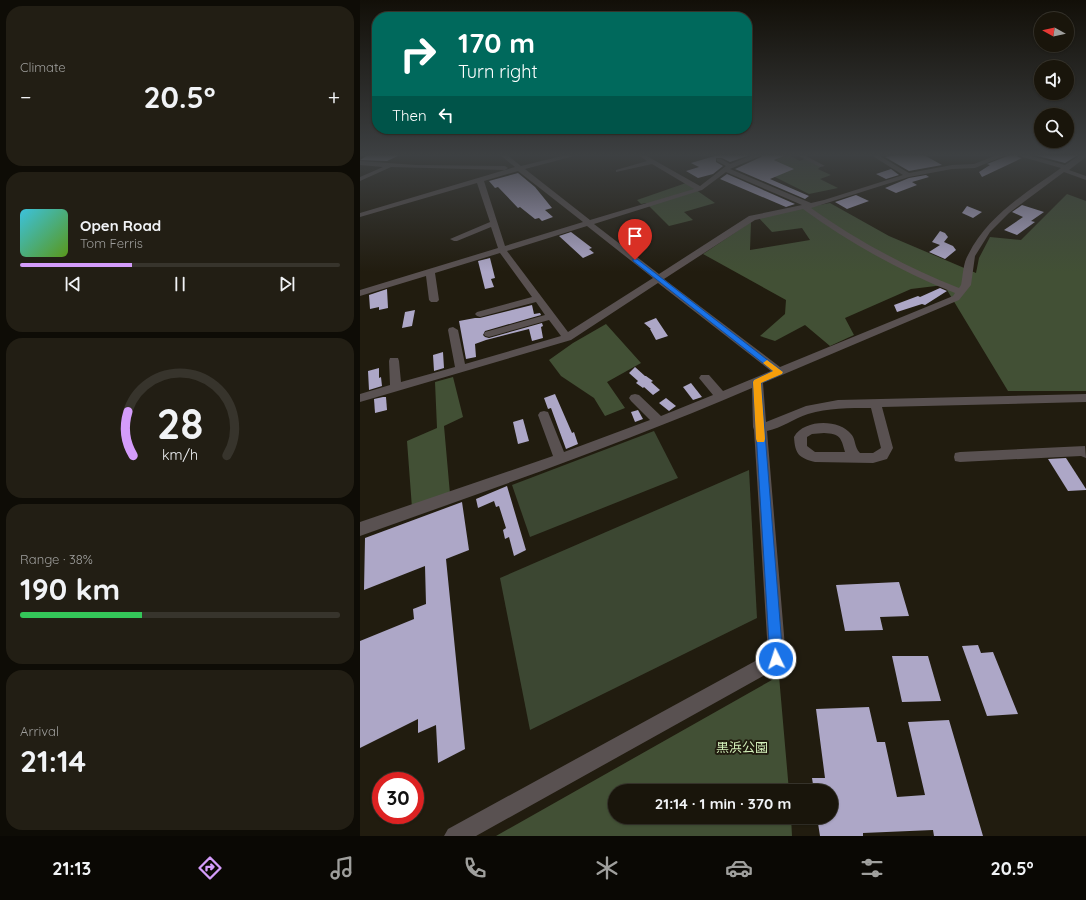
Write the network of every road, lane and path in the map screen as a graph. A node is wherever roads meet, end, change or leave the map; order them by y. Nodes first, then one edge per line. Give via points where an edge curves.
1 (432, 194) edge
2 (485, 194) edge
3 (552, 194) edge
4 (683, 194) edge
5 (781, 194) edge
6 (849, 194) edge
7 (1030, 194) edge
8 (808, 207) junction
9 (360, 215) edge
10 (494, 223) junction
11 (588, 223) junction
12 (454, 239) dead end
13 (502, 249) junction
14 (430, 272) junction
15 (659, 279) junction
16 (962, 292) junction
17 (360, 293) edge
18 (537, 299) junction
19 (434, 300) dead end
20 (480, 314) dead end
21 (550, 317) junction
22 (453, 330) dead end
23 (489, 334) dead end
24 (567, 338) junction
25 (394, 361) dead end
26 (461, 368) junction
27 (779, 372) junction
28 (705, 378) dead end
29 (757, 382) junction
30 (396, 388) junction
31 (721, 396) junction
32 (360, 398) edge
33 (635, 398) dead end
34 (1086, 398) edge
35 (875, 402) junction
36 (544, 415) dead end
37 (660, 422) junction
38 (759, 427) junction
39 (1086, 453) edge
40 (960, 457) dead end
41 (858, 458) dead end
42 (560, 459) junction
43 (360, 529) edge
44 (455, 836) edge

1 - 9 street
2 - 10 street
3 - 11 street
4 - 11 street
5 - 8 street
6 - 8 street
7 - 16 street via 1006,211 987,231 971,256 966,285
8 - 15 street via 752,218
8 - 16 street via 840,231 912,272
10 - 12 street
10 - 13 street
11 - 13 street
11 - 15 street
13 - 14 street
13 - 18 street
14 - 17 street
14 - 19 street
15 - 24 street
15 - 27 street
16 - 27 street via 956,298
18 - 20 street
18 - 21 street
21 - 23 street
21 - 24 street
22 - 26 street
24 - 26 street
25 - 30 street
26 - 30 street
27 - 29 street
28 - 31 street
29 - 31 street
29 - 38 street
30 - 32 street
31 - 37 street
33 - 37 street
34 - 35 street
35 - 38 street via 828,405 801,412 776,425
35 - 41 street via 887,448 886,453 881,456
36 - 42 street
37 - 42 street
38 - 44 street via 776,659
39 - 40 street via 1085,451
42 - 43 street

